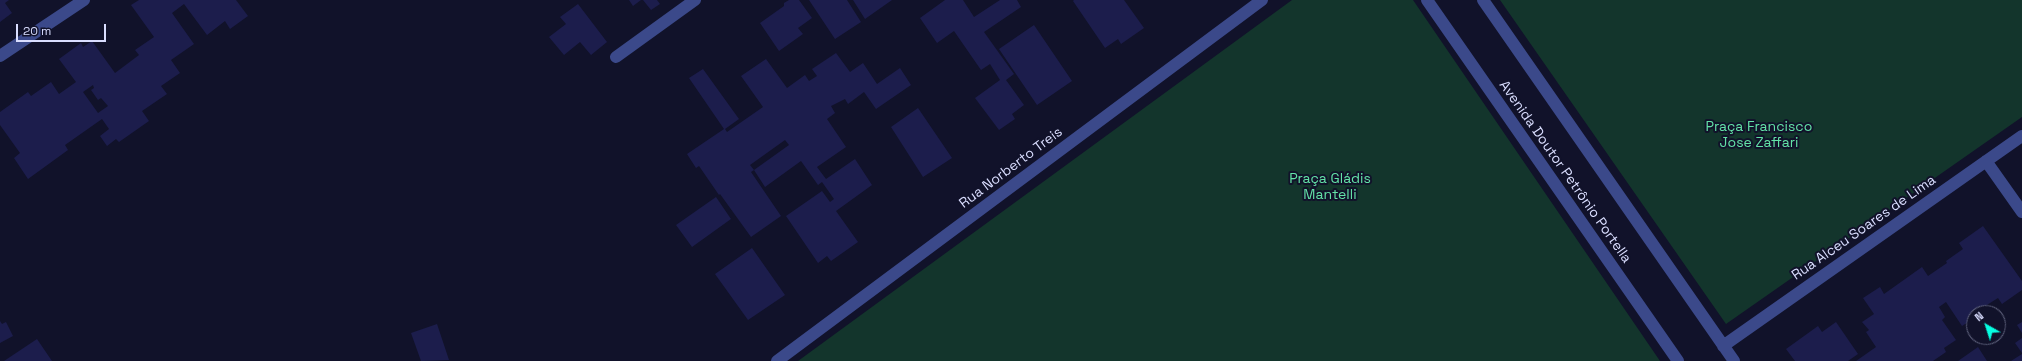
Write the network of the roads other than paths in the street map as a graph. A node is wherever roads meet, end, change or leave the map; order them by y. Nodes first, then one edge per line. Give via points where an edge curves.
1 (84, 0) edge
2 (695, 0) edge
3 (1262, 0) edge
4 (1428, 0) edge
5 (1483, 0) edge
6 (0, 56) edge
7 (616, 57) dead end
8 (2022, 136) edge
9 (1986, 161) junction
10 (2022, 212) edge
11 (1723, 346) junction
12 (777, 361) edge
13 (1678, 361) edge
14 (1734, 361) edge

1 - 6 street
2 - 7 street
3 - 12 street, Rua Norberto Treis
4 - 13 street, Avenida Doutor Petrônio Portella
5 - 11 street
8 - 9 street, Rua Alceu Soares de Lima
9 - 10 street
9 - 11 street, Rua Alceu Soares de Lima
11 - 14 street

